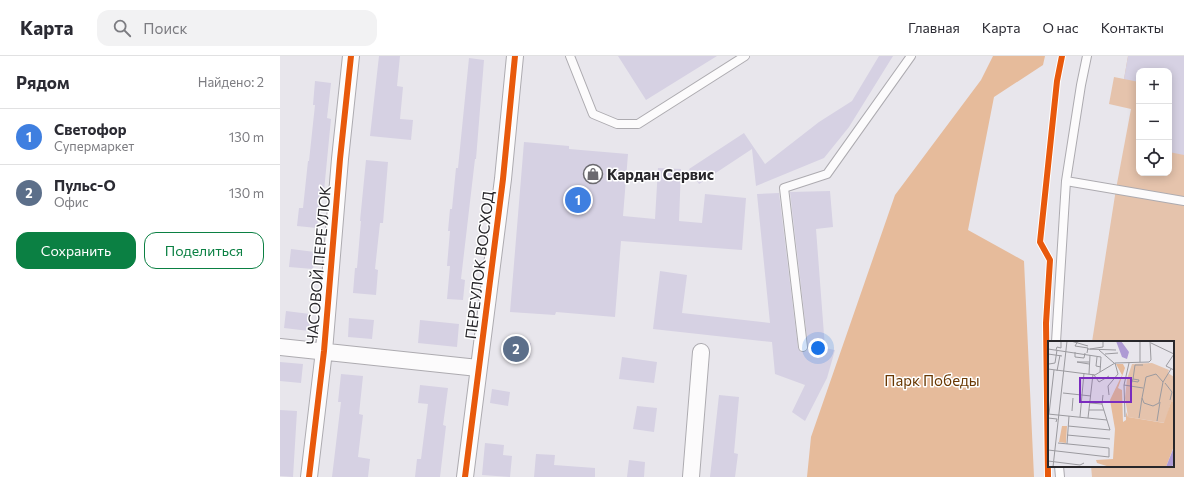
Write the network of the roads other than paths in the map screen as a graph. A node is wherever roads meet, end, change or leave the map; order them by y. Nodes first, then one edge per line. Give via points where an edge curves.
1 (351, 56) edge
2 (515, 56) edge
3 (570, 56) edge
4 (745, 56) edge
5 (911, 56) edge
6 (1088, 56) edge
7 (1066, 181) junction
8 (1184, 201) edge
9 (1056, 341) edge
10 (280, 347) edge
11 (802, 347) dead end
12 (324, 351) junction
13 (701, 352) dead end
14 (478, 368) junction
15 (1059, 467) edge
16 (309, 477) edge
17 (465, 477) edge
18 (691, 477) edge
19 (1060, 477) edge

1 - 12 street, ЧАСОВОЙ ПЕРЕУЛОК
2 - 14 street, ПЕРЕУЛОК ВОСХОД via 503,178
3 - 4 lane via 593,114 617,124 638,124
5 - 11 lane via 827,174 784,188
6 - 7 lane via 1081,84
7 - 8 lane
7 - 9 lane
10 - 12 street
12 - 14 street
12 - 16 street, ЧАСОВОЙ ПЕРЕУЛОК
13 - 18 street
14 - 17 street, ПЕРЕУЛОК ВОСХОД
15 - 19 lane

